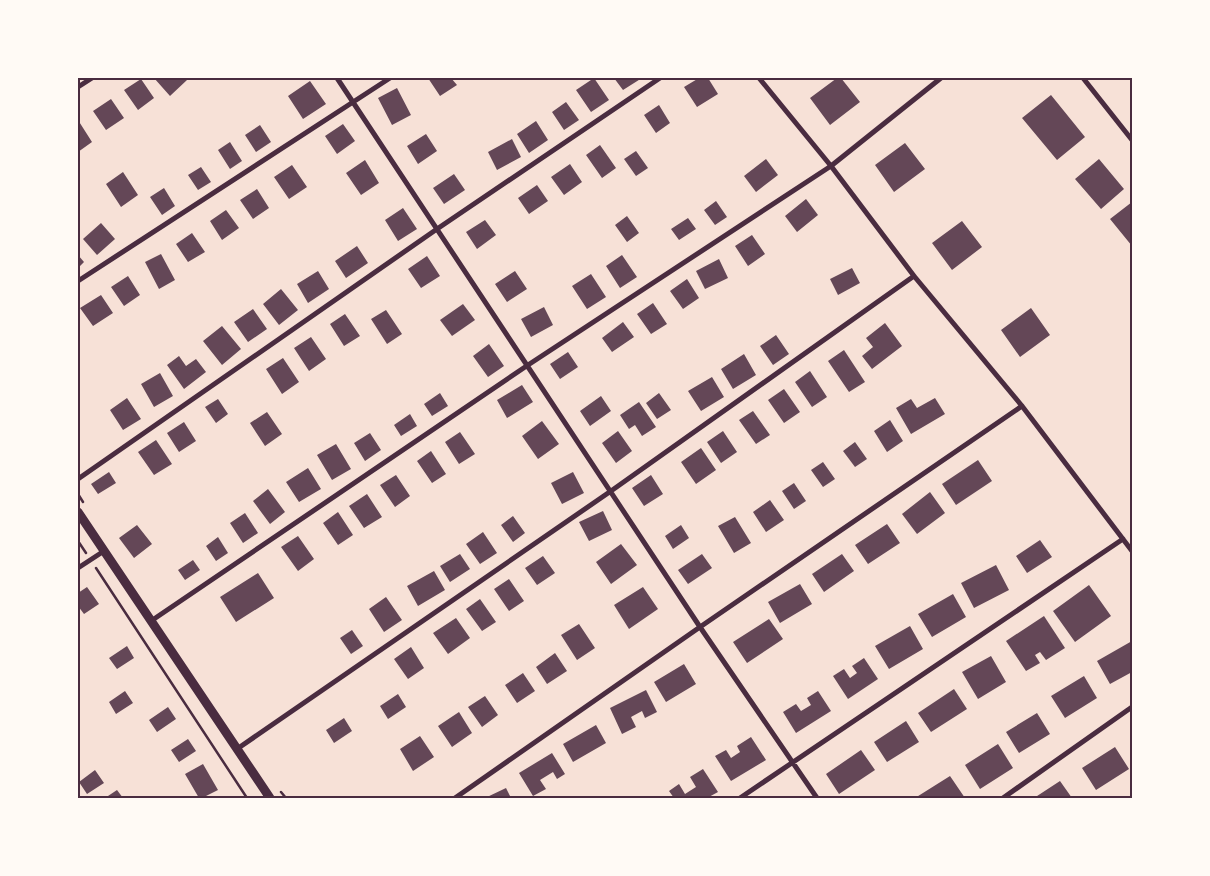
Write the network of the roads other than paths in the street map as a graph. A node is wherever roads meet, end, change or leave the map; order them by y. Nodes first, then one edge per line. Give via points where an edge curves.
1 (92, 78) edge
2 (337, 78) edge
3 (390, 78) edge
4 (660, 78) edge
5 (759, 78) edge
6 (940, 78) edge
7 (1083, 78) edge
8 (78, 87) edge
9 (353, 102) junction
10 (1132, 140) edge
11 (831, 166) junction
12 (437, 229) junction
13 (914, 276) junction
14 (78, 282) edge
15 (528, 365) junction
16 (1022, 406) junction
17 (78, 479) edge
18 (611, 491) junction
19 (78, 512) edge
20 (1123, 540) junction
21 (1132, 550) edge
22 (104, 551) junction
23 (78, 568) edge
24 (151, 622) junction
25 (700, 627) junction
26 (1132, 707) edge
27 (236, 749) junction
28 (792, 762) junction
29 (270, 798) edge
30 (455, 798) edge
31 (740, 798) edge
32 (817, 798) edge
33 (1003, 798) edge

1 - 8 street
2 - 9 street
3 - 9 street
4 - 12 street
5 - 11 street
6 - 11 street
7 - 10 street
9 - 12 street
9 - 14 street
11 - 13 street
11 - 15 street
12 - 15 street
12 - 17 street
13 - 16 street
13 - 18 street
15 - 18 street
15 - 24 street
16 - 20 street
16 - 25 street
18 - 25 street
18 - 27 street
19 - 22 street
20 - 21 street
20 - 28 street
22 - 23 street
22 - 24 street
24 - 27 street
25 - 28 street
25 - 30 street
26 - 33 street
27 - 29 street
28 - 31 street
28 - 32 street

